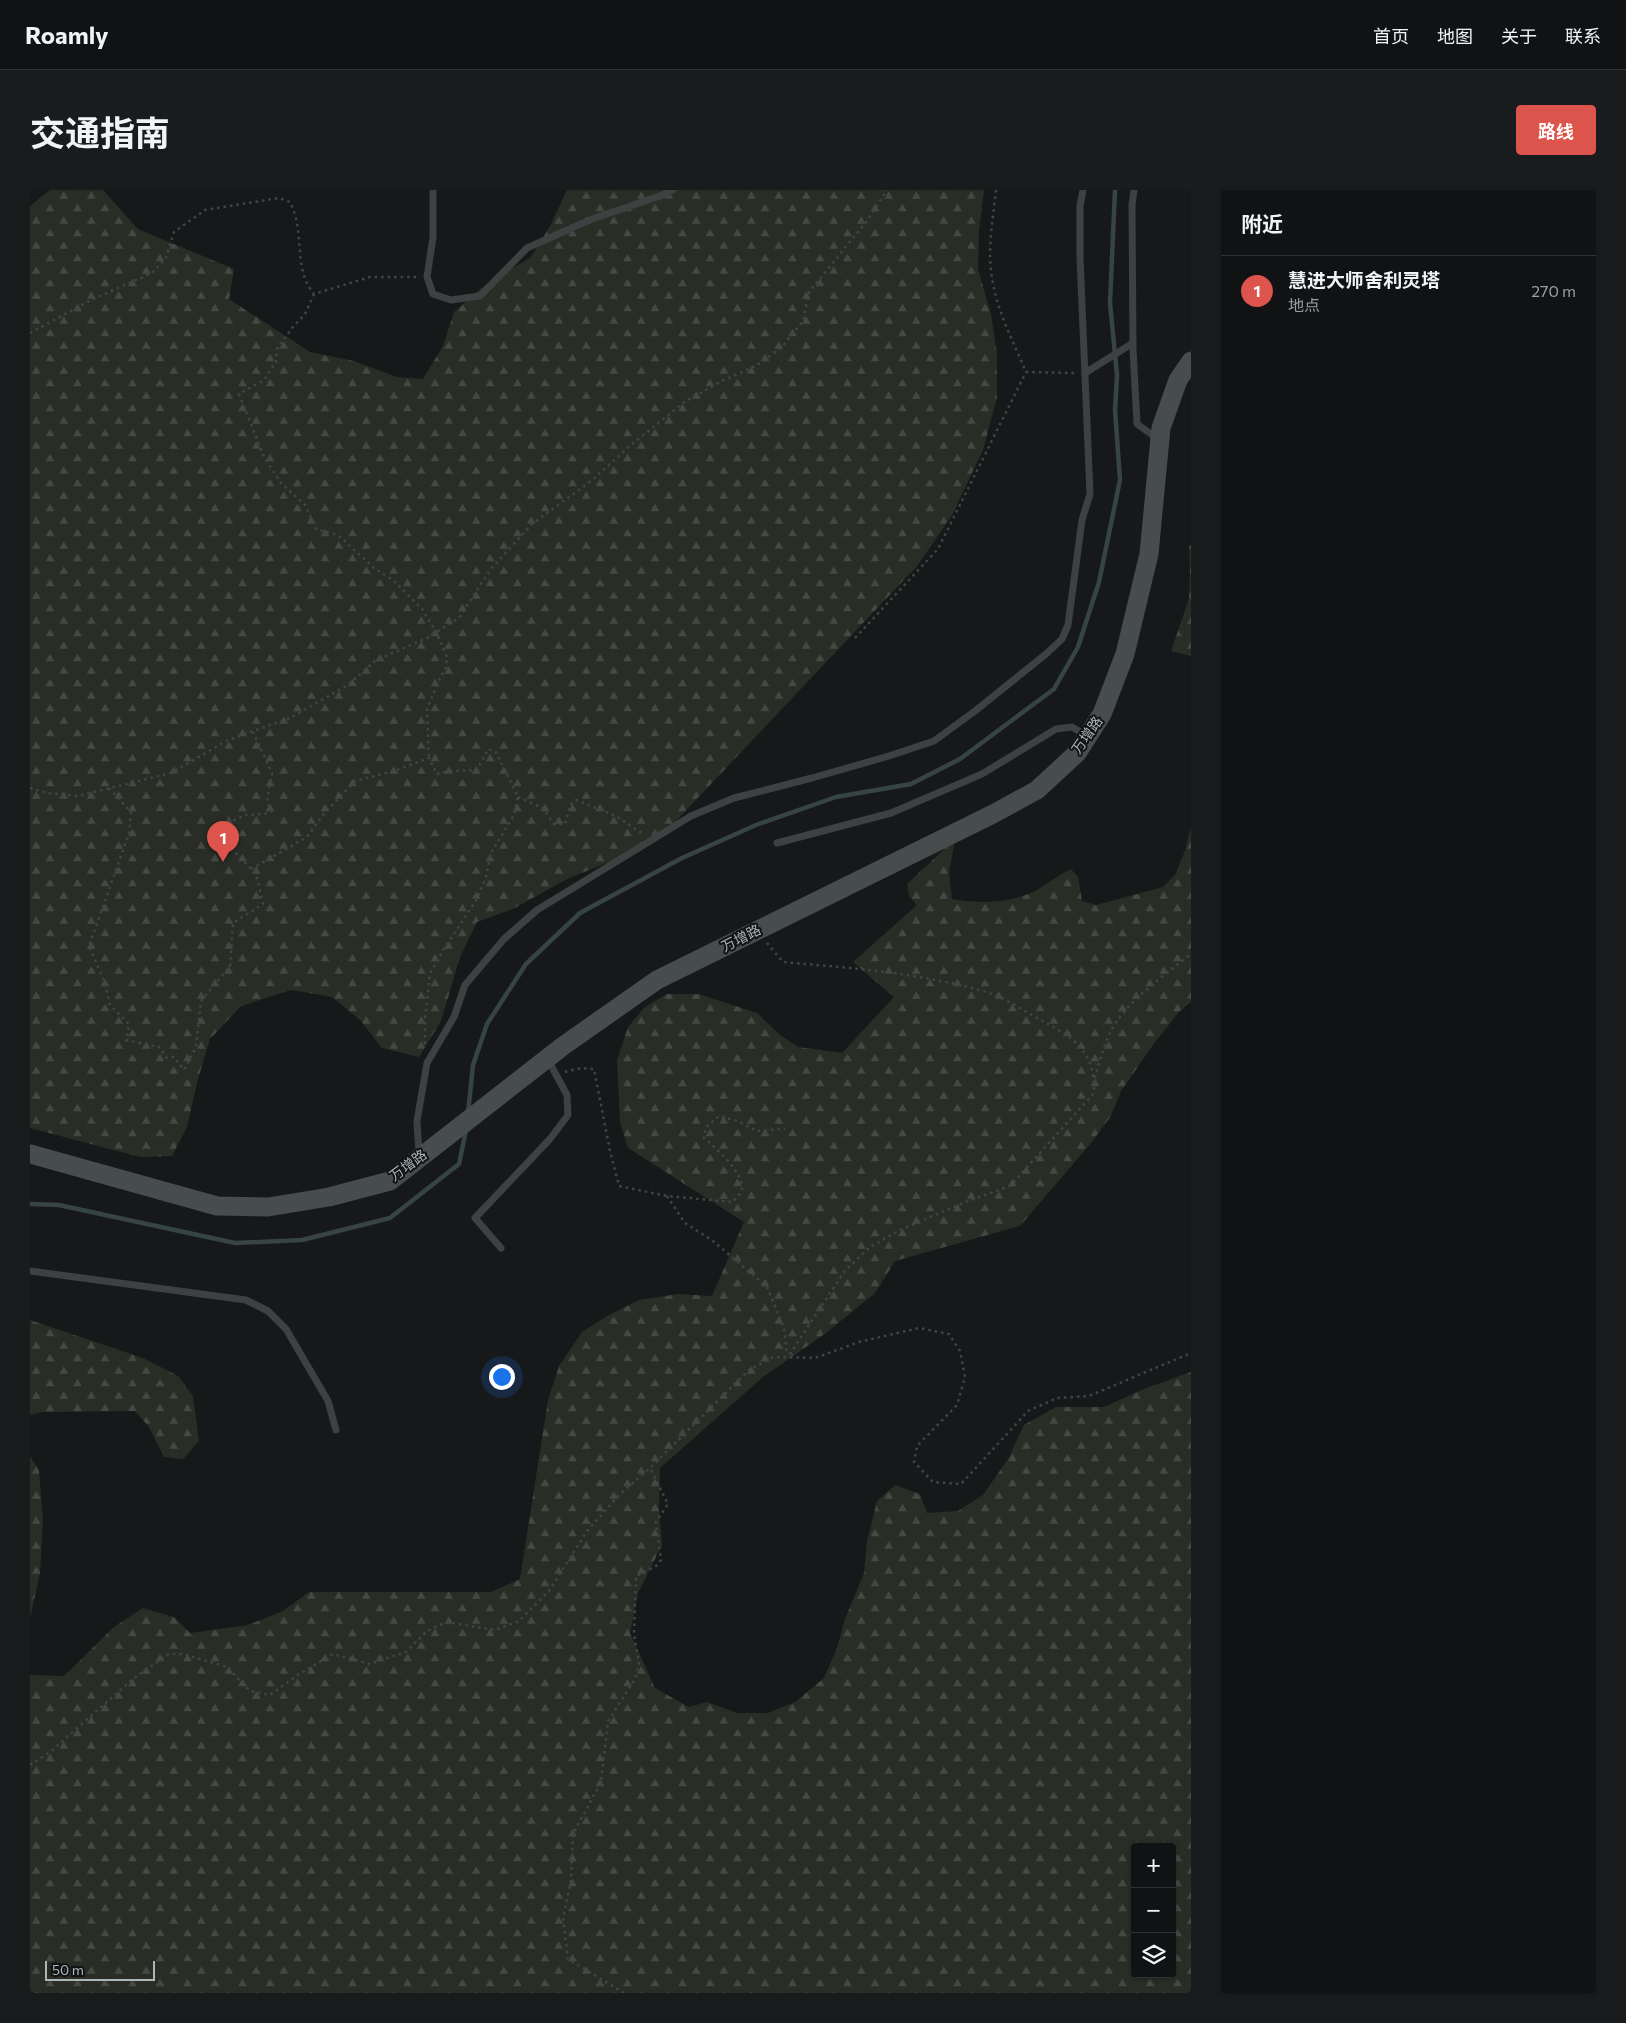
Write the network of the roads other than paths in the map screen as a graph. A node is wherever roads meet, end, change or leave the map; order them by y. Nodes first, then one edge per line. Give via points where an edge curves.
1 (433, 190) edge
2 (673, 190) edge
3 (1083, 190) edge
4 (1134, 190) edge
5 (1133, 343) junction
6 (1191, 361) edge
7 (1085, 373) junction
8 (1160, 440) junction
9 (1087, 736) junction
10 (776, 843) dead end
11 (552, 1066) junction
12 (30, 1154) edge
13 (419, 1157) junction
14 (501, 1248) dead end
15 (30, 1271) edge
16 (336, 1430) dead end

1 - 2 lane via 433,237 427,277 433,294 450,300 480,296 527,248
3 - 7 lane via 1080,258
4 - 5 lane
5 - 7 lane
5 - 8 lane via 1137,424
6 - 8 street, 万增路 via 1178,380
7 - 13 lane via 1090,494 1082,520 1068,625 1062,639 975,712 934,741 734,798 691,816 537,910 504,939 465,985 454,1017 427,1063 417,1121
8 - 9 street, 万增路 via 1149,554 1125,654 1102,714
9 - 10 lane via 1072,727 1056,729 982,774 891,813
9 - 11 street, 万增路 via 1076,752 1037,790 657,980
11 - 13 street, 万增路 via 483,1109
11 - 14 lane via 567,1095 568,1115 550,1139 475,1218
12 - 13 street, 万增路 via 217,1206 268,1207 330,1197 390,1181
15 - 16 lane via 246,1300 268,1311 286,1329 328,1401

